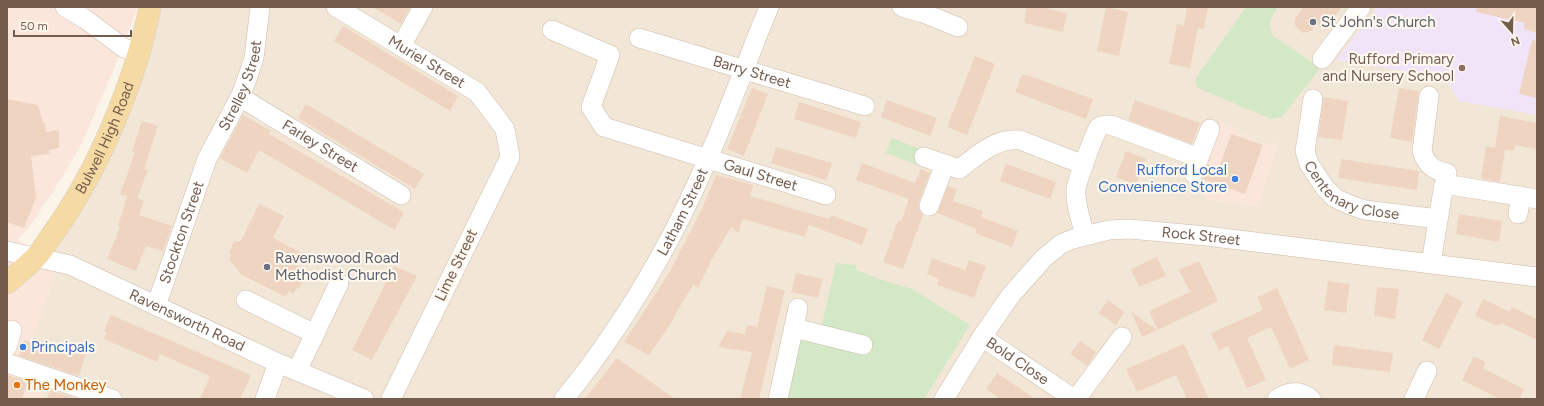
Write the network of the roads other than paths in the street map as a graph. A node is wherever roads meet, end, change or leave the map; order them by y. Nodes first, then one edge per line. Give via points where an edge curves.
1 (65, 7) edge
2 (150, 7) edge
3 (260, 7) edge
4 (336, 7) edge
5 (423, 7) edge
6 (769, 7) edge
7 (902, 7) edge
8 (1361, 7) edge
9 (925, 10) edge
10 (90, 13) edge
11 (958, 27) dead end
12 (552, 30) dead end
13 (639, 38) dead end
14 (401, 46) junction
15 (139, 53) junction
16 (1322, 59) dead end
17 (743, 70) junction
18 (1429, 96) dead end
19 (240, 97) junction
20 (1313, 99) dead end
21 (865, 106) dead end
22 (505, 129) joint
23 (1210, 129) dead end
24 (924, 157) dead end
25 (207, 159) joint
26 (707, 159) junction
27 (945, 164) junction
28 (1084, 165) junction
29 (1447, 173) junction
30 (401, 195) dead end
31 (826, 195) dead end
32 (1525, 203) edge
33 (929, 206) dead end
34 (1438, 220) junction
35 (1085, 235) junction
36 (7, 251) edge
37 (35, 258) junction
38 (1431, 264) junction
39 (1537, 277) edge
40 (7, 283) edge
41 (339, 283) dead end
42 (246, 300) dead end
43 (156, 306) junction
44 (798, 308) dead end
45 (794, 328) junction
46 (315, 334) junction
47 (982, 337) junction
48 (1122, 337) dead end
49 (863, 345) dead end
50 (7, 363) edge
51 (278, 363) junction
52 (297, 371) junction
53 (1428, 371) dead end
54 (112, 399) edge
55 (265, 399) edge
56 (364, 399) edge
57 (391, 399) edge
58 (564, 399) edge
59 (778, 399) edge
60 (944, 399) edge
61 (1075, 399) edge
62 (1277, 399) edge
63 (1311, 399) edge
64 (1414, 399) edge

1 - 10 street
2 - 15 main road, Bulwell High Road
3 - 19 street, Strelley Street via 254,58
4 - 14 street, Muriel Street
5 - 14 street
6 - 17 street, Latham Street
7 - 9 street
8 - 16 street
9 - 11 street
10 - 15 street via 124,48
12 - 26 street, Gaul Street via 610,55 592,107 604,127
13 - 17 street, Barry Street
14 - 22 street, Muriel Street via 477,92
15 - 37 main road, Bulwell High Road via 117,115 96,162 62,222
17 - 21 street, Barry Street
17 - 26 street, Latham Street
18 - 29 street via 1422,151 1425,160 1437,171
19 - 25 street, Strelley Street
19 - 30 street, Farley Street
20 - 34 street, Centenary Close via 1305,151 1308,164 1335,198 1365,210
22 - 57 street, Lime Street via 510,157
23 - 28 street via 1196,166 1104,124 1099,127 1094,137
24 - 27 street
25 - 43 street, Stockton Street
26 - 31 street, Gaul Street
26 - 58 street, Latham Street via 680,219 648,276 614,332
27 - 28 street via 959,169 992,145 1010,139 1020,140
27 - 33 street
28 - 35 street via 1076,188
29 - 32 street
29 - 34 street
34 - 38 street
35 - 38 street, Rock Street via 1130,229
35 - 47 street, Rock Street via 1061,244 1044,258 1011,295
36 - 37 street, Ravensworth Road
37 - 40 main road, Bulwell High Road
37 - 43 street, Ravensworth Road via 70,265
38 - 39 street, Rock Street
41 - 46 street
42 - 46 street
43 - 51 street, Ravensworth Road
44 - 45 street
45 - 49 street
45 - 59 street
46 - 52 street
47 - 60 street, Rock Street
47 - 61 street, Bold Close
48 - 61 street, Bold Close
50 - 54 street
51 - 52 street, Ravensworth Road
51 - 55 street
52 - 56 street, Ravensworth Road
53 - 64 street
62 - 63 street via 1291,392 1303,394

